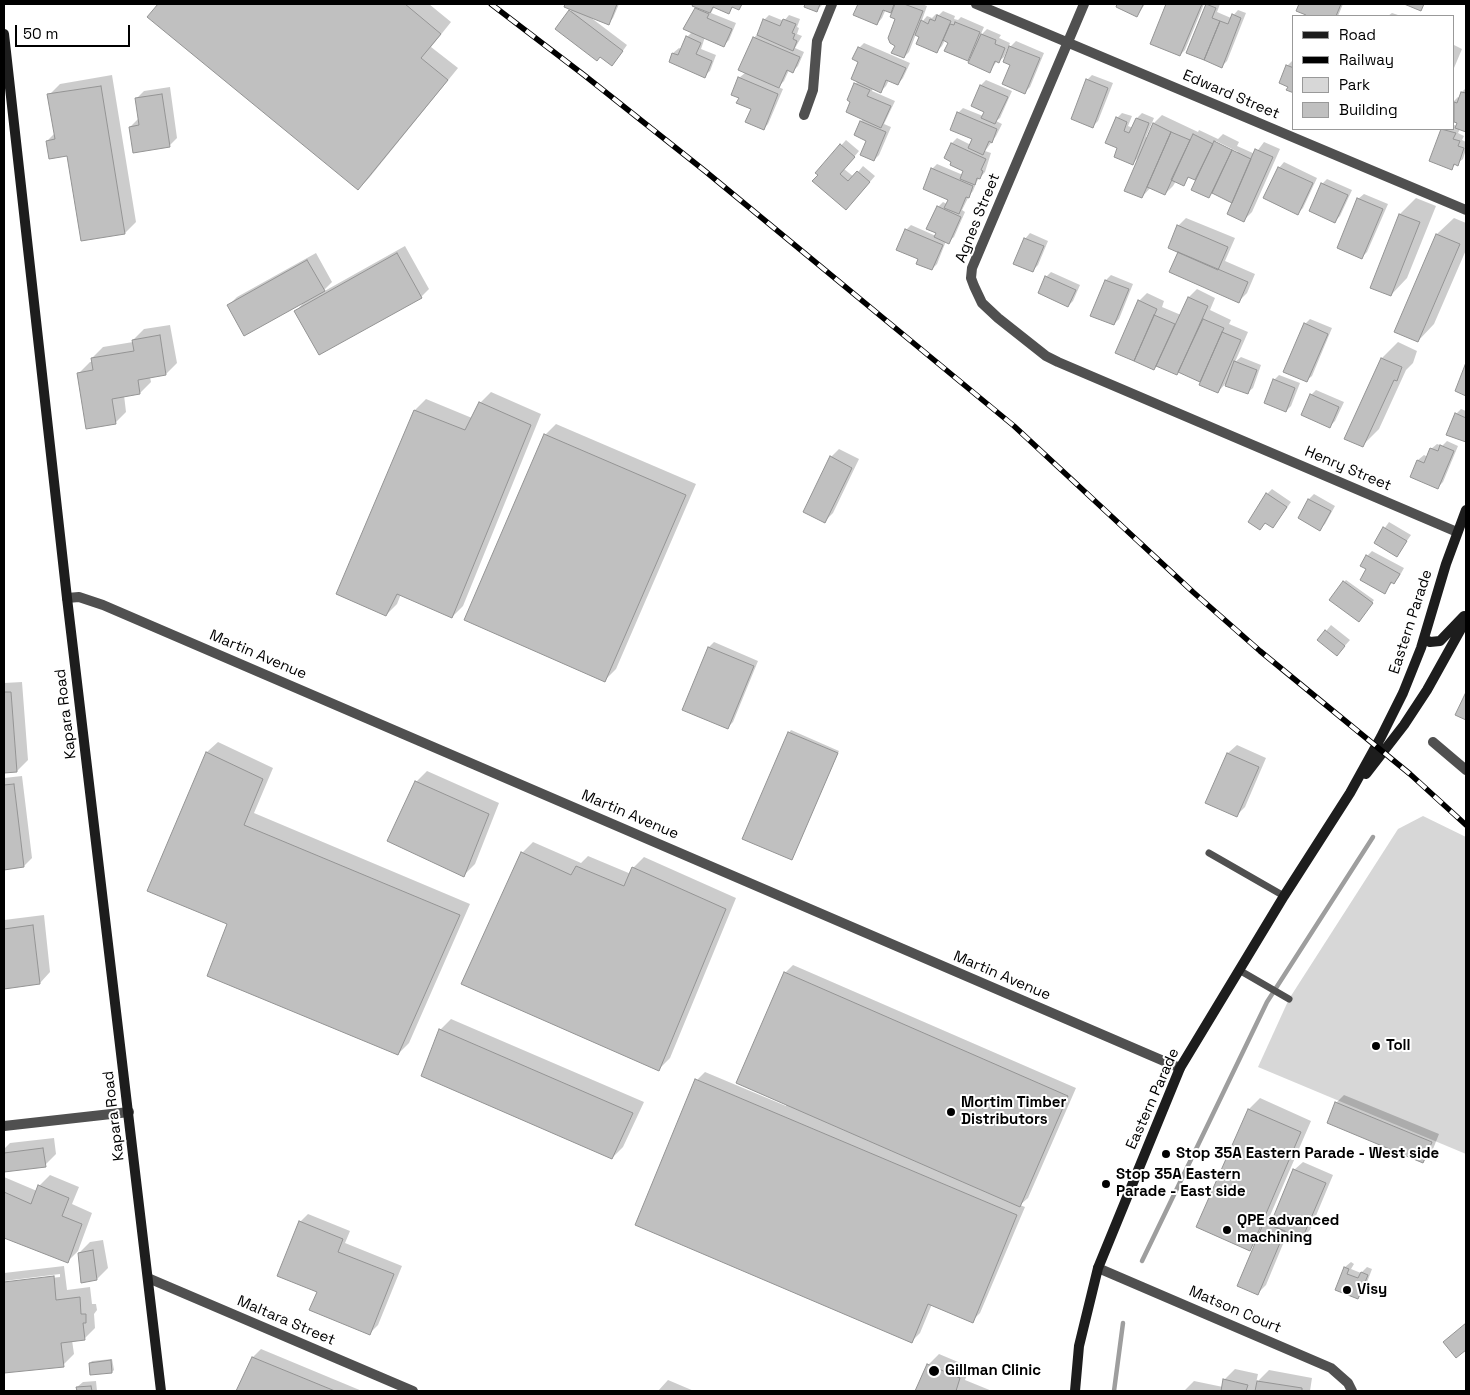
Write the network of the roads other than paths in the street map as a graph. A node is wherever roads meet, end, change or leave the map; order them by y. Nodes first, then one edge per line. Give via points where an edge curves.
1 (832, 4) edge
2 (976, 4) edge
3 (1084, 4) edge
4 (4, 34) edge
5 (1068, 43) junction
6 (804, 115) dead end
7 (1466, 210) edge
8 (1227, 433) joint
9 (1466, 510) edge
10 (1457, 532) junction
11 (67, 598) junction
12 (1466, 613) edge
13 (1466, 620) edge
14 (1424, 639) junction
15 (1433, 742) dead end
16 (1466, 770) edge
17 (1350, 793) junction
18 (1209, 853) dead end
19 (1284, 896) junction
20 (1238, 970) junction
21 (1289, 999) dead end
22 (1180, 1068) junction
23 (128, 1112) junction
24 (4, 1126) edge
25 (1098, 1268) junction
26 (148, 1278) junction
27 (161, 1391) edge
28 (413, 1391) edge
29 (1075, 1391) edge
30 (1352, 1391) edge

1 - 6 street via 817,42 813,90
2 - 5 street, Edward Street
3 - 5 street, Agnes Street
4 - 11 street, Kapara Road
5 - 7 street, Edward Street
5 - 8 street, Agnes Street via 972,268 974,286 982,303 1046,356
8 - 10 street, Henry Street
9 - 10 street, Eastern Parade
10 - 14 street, Eastern Parade
11 - 22 street, Martin Avenue via 79,597 103,605
11 - 23 street, Kapara Road
12 - 14 street via 1440,641
13 - 17 street, Eastern Parade via 1404,725
14 - 17 street, Eastern Parade via 1403,693
15 - 16 street
17 - 19 street, Eastern Parade
18 - 19 lane
19 - 20 street, Eastern Parade
20 - 21 lane
20 - 22 street, Eastern Parade
22 - 25 street, Eastern Parade
23 - 24 street
23 - 26 street, Kapara Road
25 - 29 street, Eastern Parade via 1079,1346
25 - 30 street, Matson Court via 1331,1368
26 - 27 street, Kapara Road
26 - 28 street, Maltara Street

